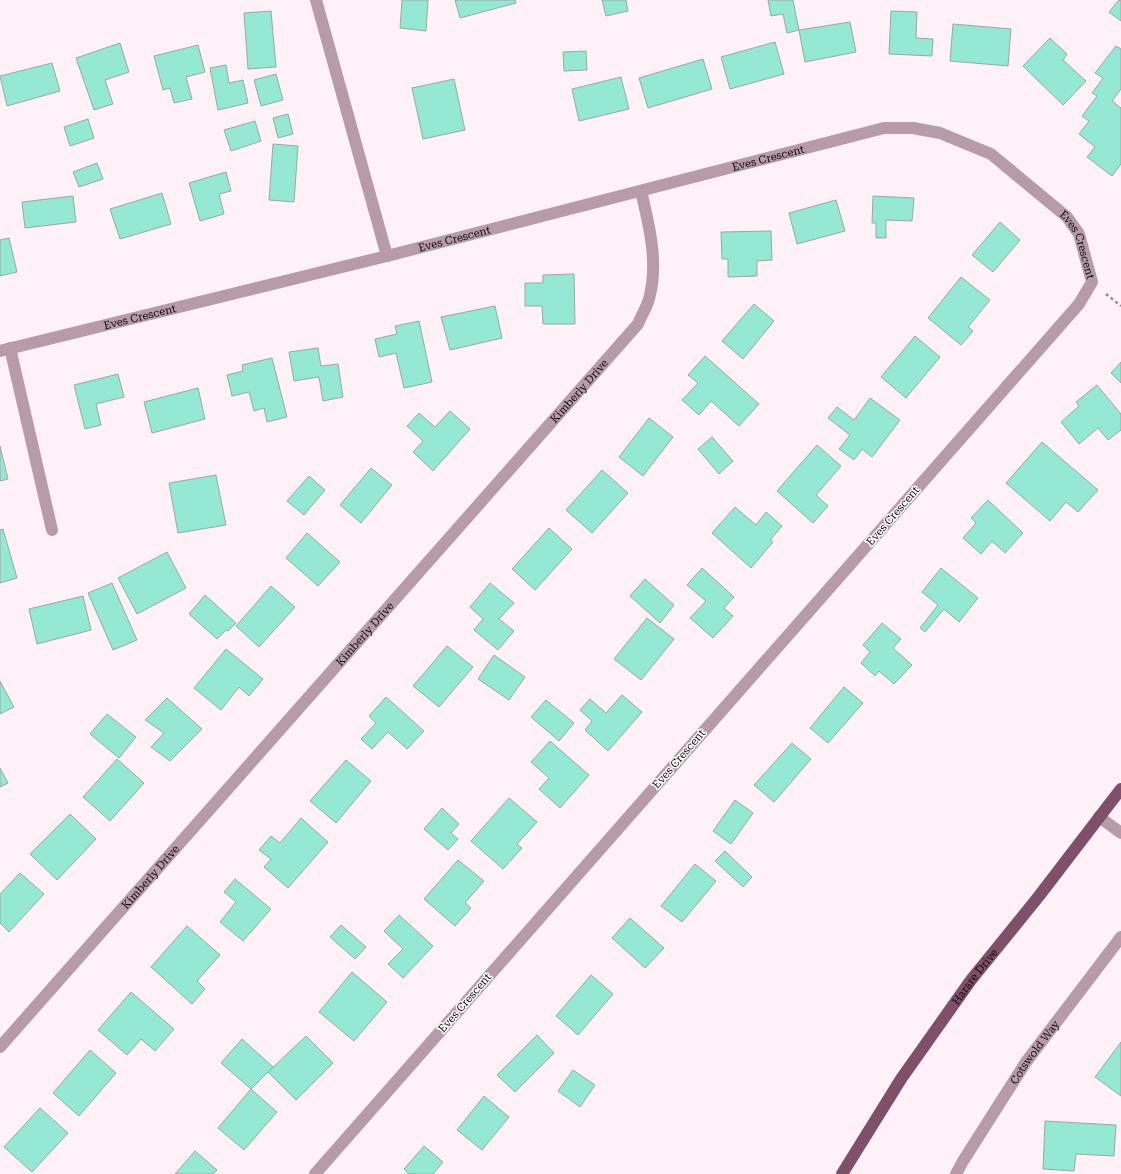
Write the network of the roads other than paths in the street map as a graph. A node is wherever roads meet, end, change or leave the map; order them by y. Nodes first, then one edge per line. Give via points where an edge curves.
1 (316, 0) edge
2 (640, 191) junction
3 (387, 256) junction
4 (5, 349) edge
5 (52, 530) dead end
6 (1121, 789) edge
7 (1099, 817) junction
8 (1121, 833) edge
9 (1121, 937) edge
10 (0, 1047) edge
11 (315, 1174) edge
12 (842, 1174) edge
13 (956, 1174) edge

1 - 3 street
2 - 3 street, Eves Crescent
2 - 10 street, Kimberly Drive via 651,233 652,277 649,299 638,324
2 - 11 street, Eves Crescent via 884,128 913,128 940,133 991,154 1067,217 1078,234 1092,282 1074,310
3 - 4 street, Eves Crescent
4 - 5 street
6 - 7 main road, Harare Drive
7 - 8 street
7 - 12 main road, Harare Drive via 971,980 901,1079
9 - 13 street, Cotswold Way via 1026,1062

